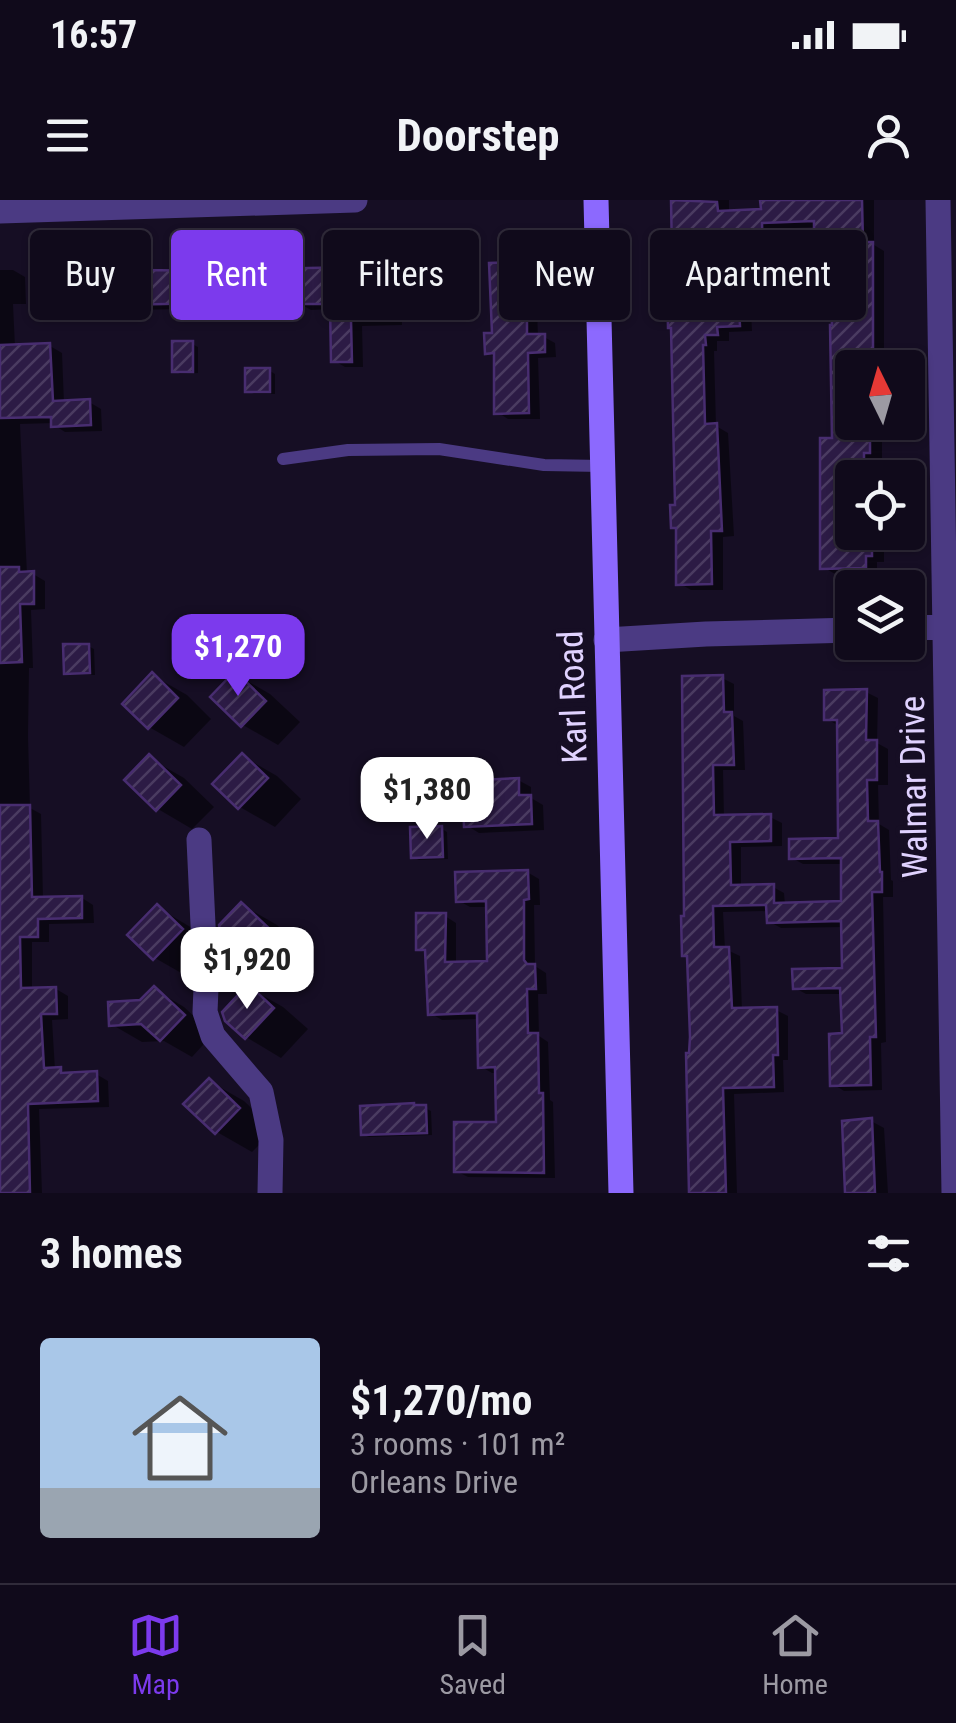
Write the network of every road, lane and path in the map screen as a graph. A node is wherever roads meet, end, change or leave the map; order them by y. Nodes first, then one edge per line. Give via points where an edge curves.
1 (355, 200) edge
2 (596, 200) edge
3 (938, 200) edge
4 (0, 211) edge
5 (283, 459) dead end
6 (602, 466) junction
7 (951, 627) edge
8 (925, 628) edge
9 (835, 630) edge
10 (606, 640) junction
11 (199, 840) dead end
12 (270, 1193) edge
13 (621, 1193) edge
14 (954, 1193) edge

1 - 4 street
2 - 6 main road, Karl Road
3 - 7 street, Walmar Drive
5 - 6 lane via 440,449 544,465
6 - 10 main road, Karl Road
7 - 8 street
7 - 14 street, Walmar Drive
9 - 10 street
10 - 13 main road, Karl Road
11 - 12 street via 205,1012 213,1036 261,1092 271,1140

